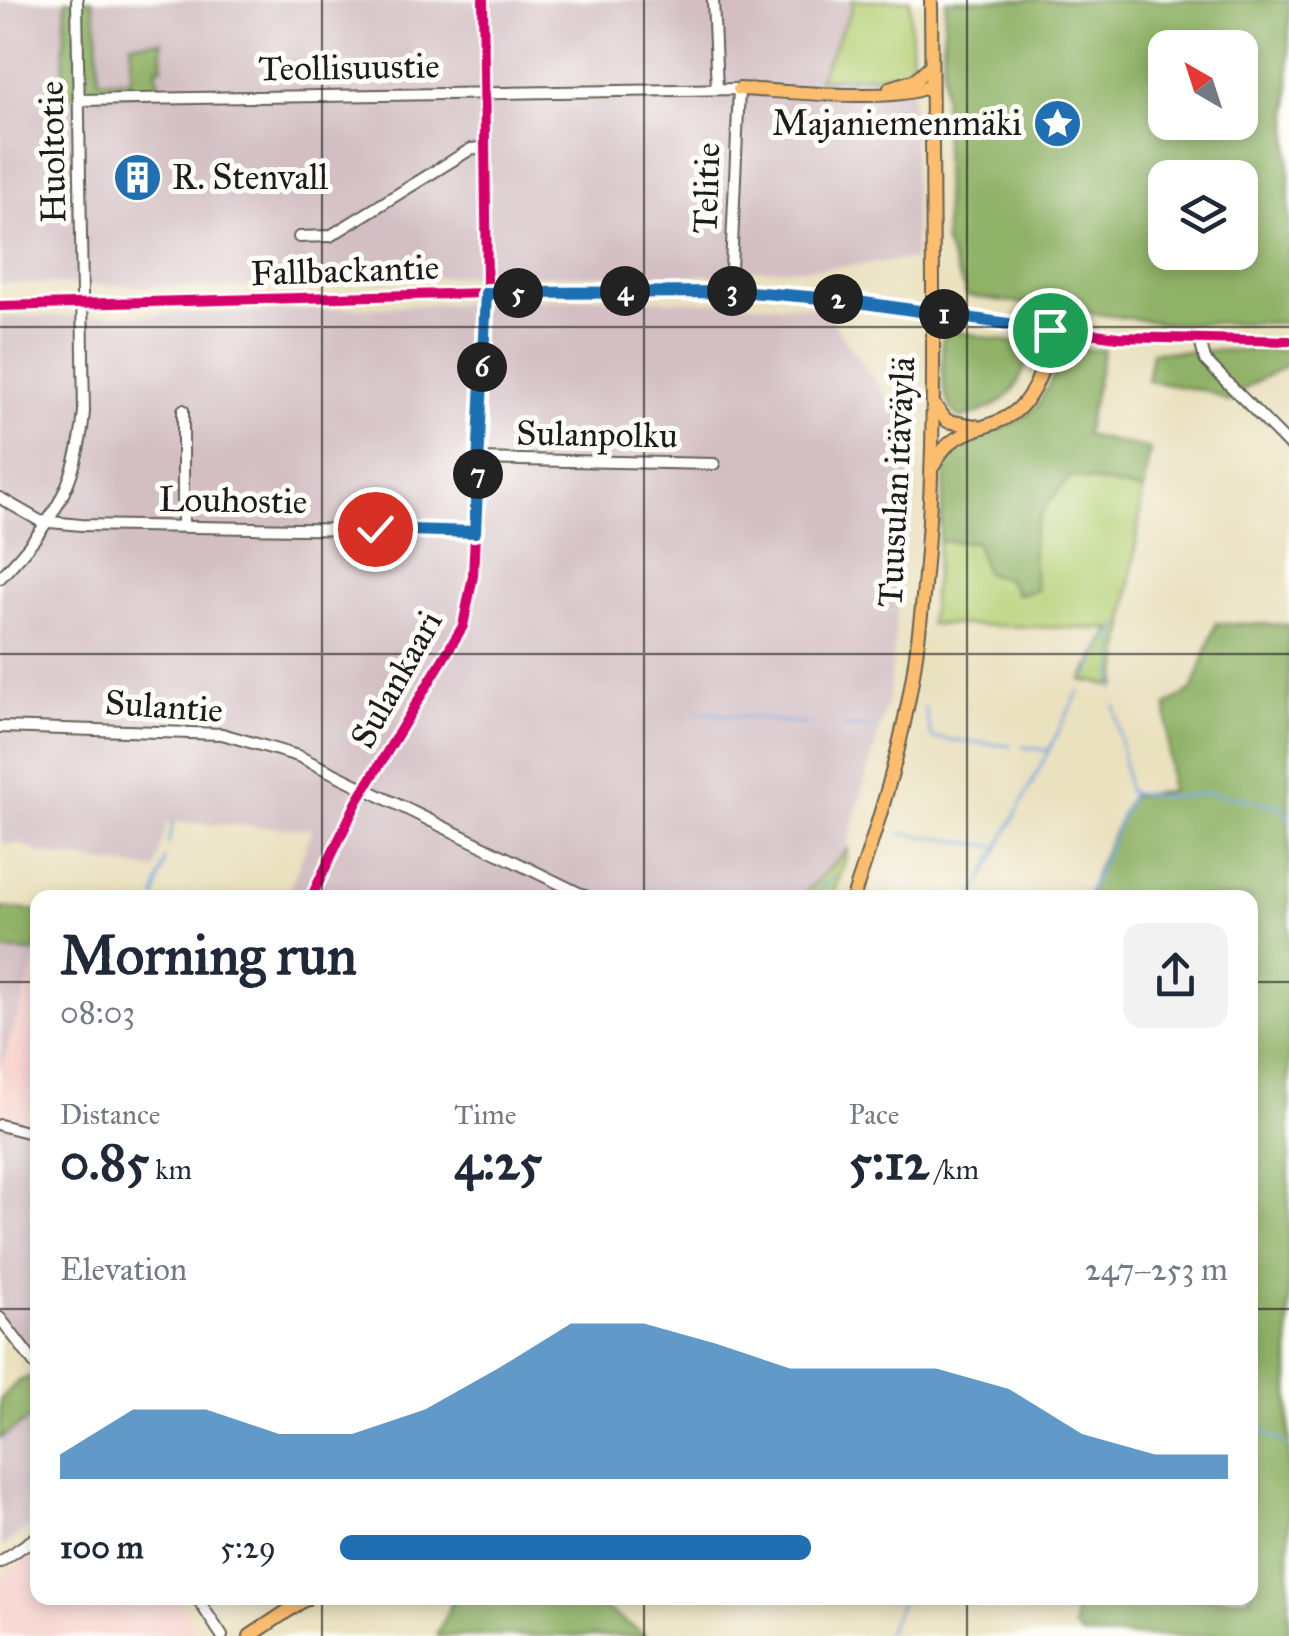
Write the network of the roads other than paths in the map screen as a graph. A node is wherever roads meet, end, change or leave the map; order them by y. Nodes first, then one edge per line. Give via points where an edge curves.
1 (77, 0) edge
2 (483, 0) edge
3 (713, 0) edge
4 (931, 0) edge
5 (930, 66) junction
6 (930, 84) junction
7 (717, 89) junction
8 (739, 89) junction
9 (484, 92) junction
10 (832, 94) junction
11 (79, 100) junction
12 (931, 117) junction
13 (483, 148) junction
14 (299, 237) dead end
15 (730, 291) junction
16 (486, 293) junction
17 (82, 304) junction
18 (0, 306) edge
19 (1050, 330) junction
20 (1200, 340) junction
21 (1289, 341) edge
22 (933, 404) junction
23 (183, 410) dead end
24 (977, 426) junction
25 (1289, 445) edge
26 (478, 459) junction
27 (714, 464) dead end
28 (933, 468) junction
29 (0, 498) edge
30 (49, 522) junction
31 (183, 526) junction
32 (475, 532) junction
33 (0, 578) edge
34 (0, 728) edge
35 (366, 789) junction
36 (315, 890) edge
37 (573, 890) edge
38 (856, 890) edge
39 (0, 1125) edge
40 (30, 1133) edge
41 (0, 1318) edge
42 (30, 1357) edge
43 (30, 1541) edge
44 (0, 1562) edge
45 (202, 1605) edge
46 (296, 1605) edge
47 (222, 1636) edge
48 (250, 1636) edge

1 - 11 street, Huoltotie
2 - 9 street, Sulankaari
3 - 7 street
4 - 5 main road, Tuusulan itäväylä
5 - 6 main road, Tuusulan itäväylä
5 - 10 main road via 896,87
6 - 10 main road via 916,92
6 - 12 main road, Tuusulan itäväylä
7 - 8 street, Teollisuustie
7 - 9 street, Teollisuustie
8 - 10 main road
8 - 15 street, Telitie
9 - 11 street, Teollisuustie
9 - 13 street, Sulankaari
10 - 12 main road via 913,98
11 - 17 street, Huoltotie
12 - 22 main road, Tuusulan itäväylä, bridge
13 - 14 street via 471,149 330,236
13 - 16 street, Sulankaari
15 - 16 street, Fallbackantie
15 - 19 street, Fallbackantie
16 - 17 street, Fallbackantie
16 - 26 street, Sulankaari
17 - 18 street, Fallbackantie
17 - 30 street, Huoltotie via 81,444 66,494
19 - 20 street, Fallbackantie
19 - 24 main road via 1030,396 1006,417
20 - 21 street, Fallbackantie
20 - 25 street via 1205,360
22 - 24 main road via 947,421
22 - 28 main road, Tuusulan itäväylä
23 - 31 street
24 - 28 main road via 950,440
26 - 27 street, Sulanpolku
26 - 32 street, Sulankaari
28 - 38 main road, Tuusulan itäväylä via 913,678
29 - 30 street
30 - 31 street, Louhostie
30 - 33 street, Huoltotie
31 - 32 street, Louhostie
32 - 35 street, Sulankaari via 474,576 462,626
34 - 35 street, Sulantie via 222,734 298,756
35 - 36 street, Sulankaari
35 - 37 street, Sulantie
39 - 40 street
41 - 42 street
43 - 44 street
45 - 47 street
46 - 48 main road

